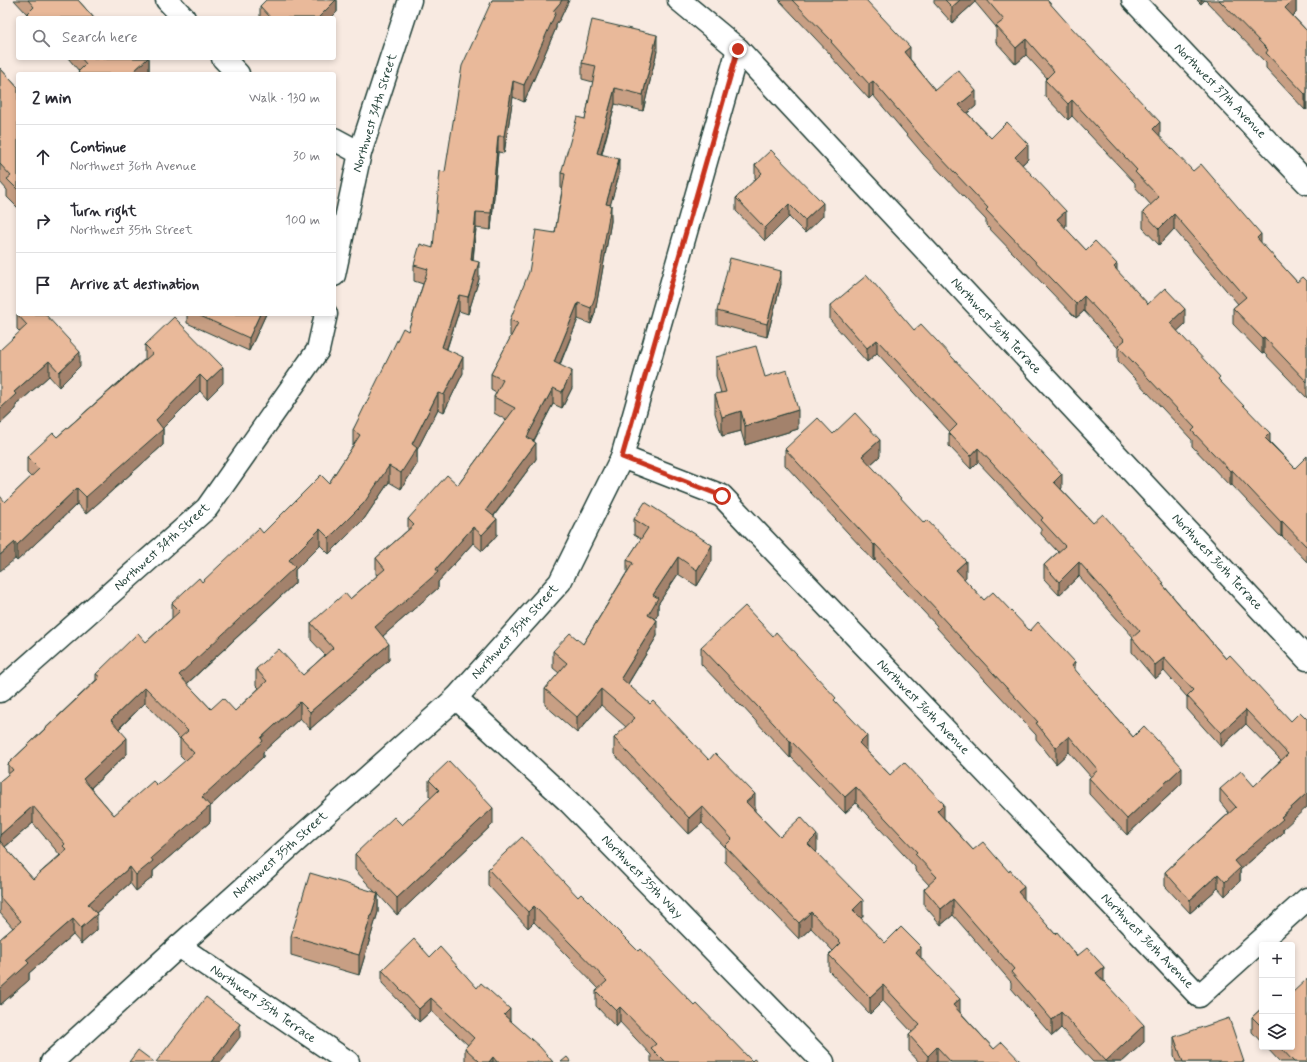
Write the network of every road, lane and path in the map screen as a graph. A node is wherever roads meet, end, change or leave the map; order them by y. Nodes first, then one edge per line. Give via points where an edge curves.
1 (167, 0) edge
2 (410, 0) edge
3 (678, 0) edge
4 (1133, 0) edge
5 (182, 16) edge
6 (738, 49) junction
7 (225, 60) edge
8 (236, 72) edge
9 (336, 141) edge
10 (360, 153) junction
11 (1307, 183) edge
12 (336, 266) edge
13 (326, 316) edge
14 (622, 457) junction
15 (1307, 659) edge
16 (0, 691) edge
17 (456, 698) junction
18 (1307, 899) edge
19 (179, 946) junction
20 (52, 1062) edge
21 (348, 1062) edge
22 (823, 1062) edge

1 - 5 street
2 - 10 street, Northwest 34th Street
3 - 6 street, Northwest 36th Terrace
4 - 11 street, Northwest 37th Avenue
6 - 14 street, Northwest 35th Street
6 - 15 street, Northwest 36th Terrace
7 - 8 street
9 - 10 street
10 - 12 street, Northwest 34th Street
13 - 16 street, Northwest 34th Street via 318,350 207,508
14 - 17 street, Northwest 35th Street via 560,582
14 - 18 street, Northwest 36th Avenue via 722,496 1199,996
17 - 19 street, Northwest 35th Street
17 - 22 street, Northwest 35th Way via 570,803
19 - 20 street, Northwest 35th Street
19 - 21 street, Northwest 35th Terrace

